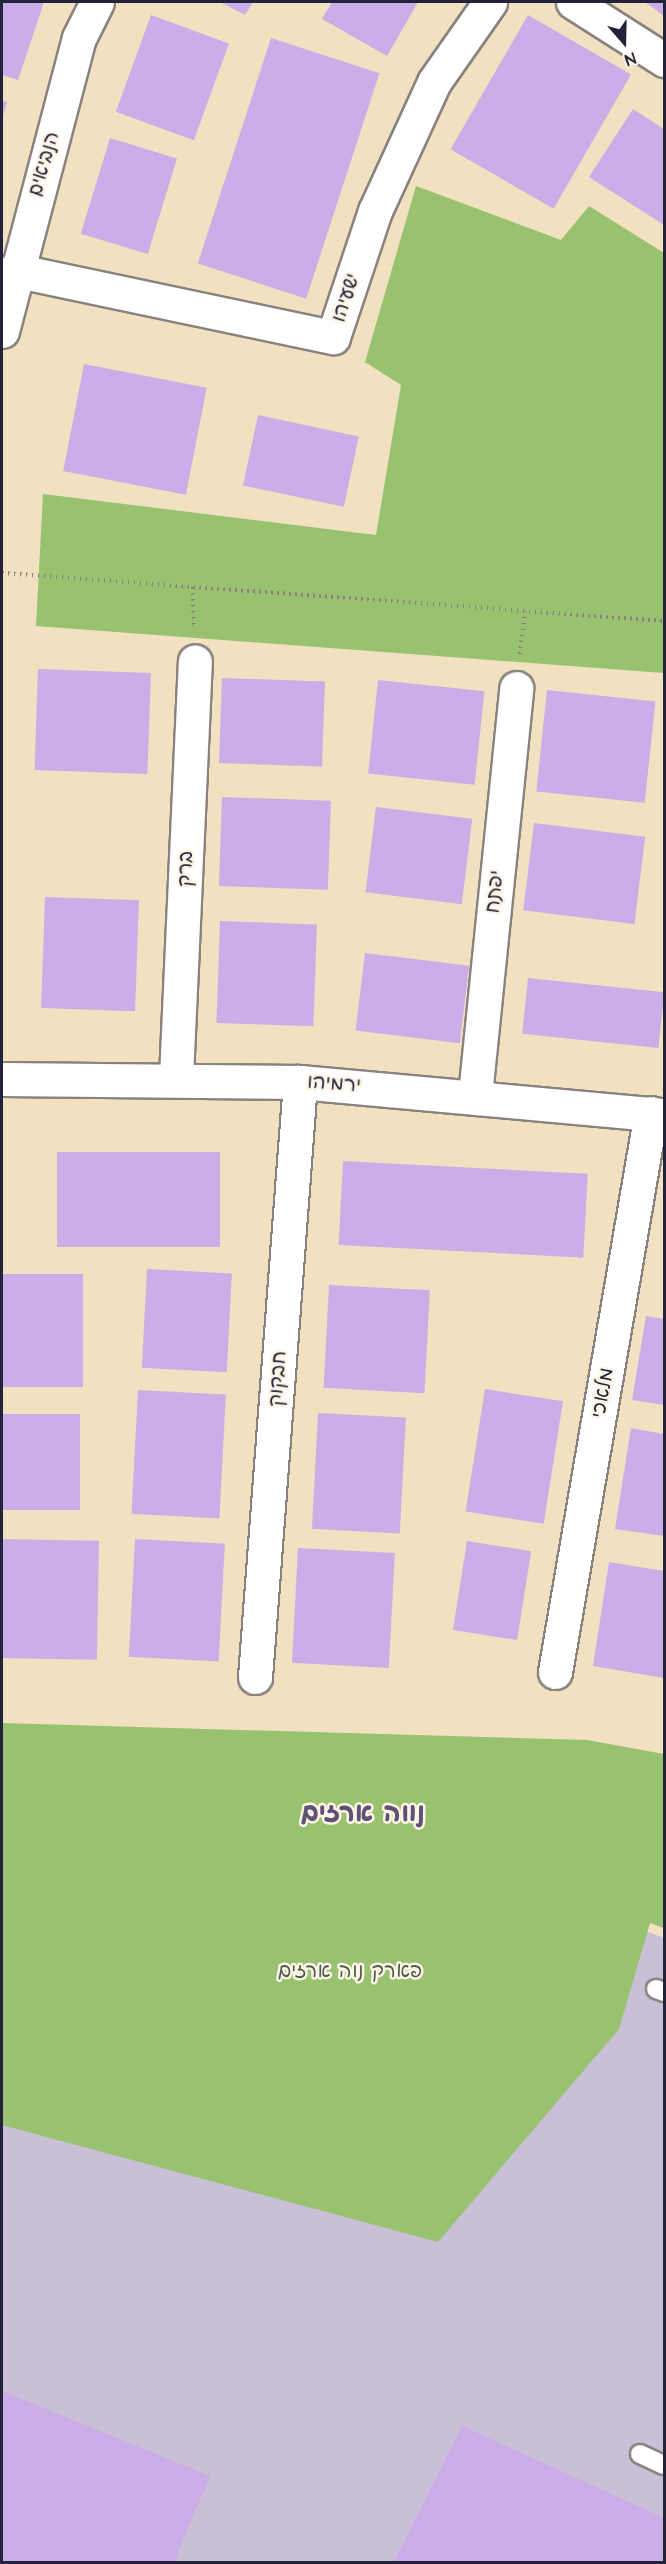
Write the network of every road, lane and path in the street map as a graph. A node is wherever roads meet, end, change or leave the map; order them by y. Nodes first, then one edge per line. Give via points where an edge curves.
1 (97, 2) edge
2 (490, 2) edge
3 (573, 2) edge
4 (664, 60) edge
5 (14, 270) junction
6 (2, 331) edge
7 (2, 573) edge
8 (664, 621) edge
9 (195, 661) dead end
10 (516, 688) dead end
11 (177, 1077) junction
12 (2, 1079) edge
13 (300, 1082) junction
14 (475, 1095) junction
15 (658, 1114) edge
16 (555, 1672) dead end
17 (255, 1677) dead end
18 (640, 2454) dead end
19 (664, 2465) edge

1 - 5 street, הנביאים via 79,39
2 - 5 street, ישעיהו via 424,103 375,211 333,338
3 - 4 street
5 - 6 street, הנביאים
7 - 8 path
9 - 11 street, ברק
10 - 14 street, יפתח
11 - 12 street, ירמיהו
11 - 13 street, ירמיהו
13 - 14 street, ירמיהו
13 - 17 street, חבקוק
14 - 15 street, ירמיהו
15 - 16 street, מלאכי
18 - 19 lane

